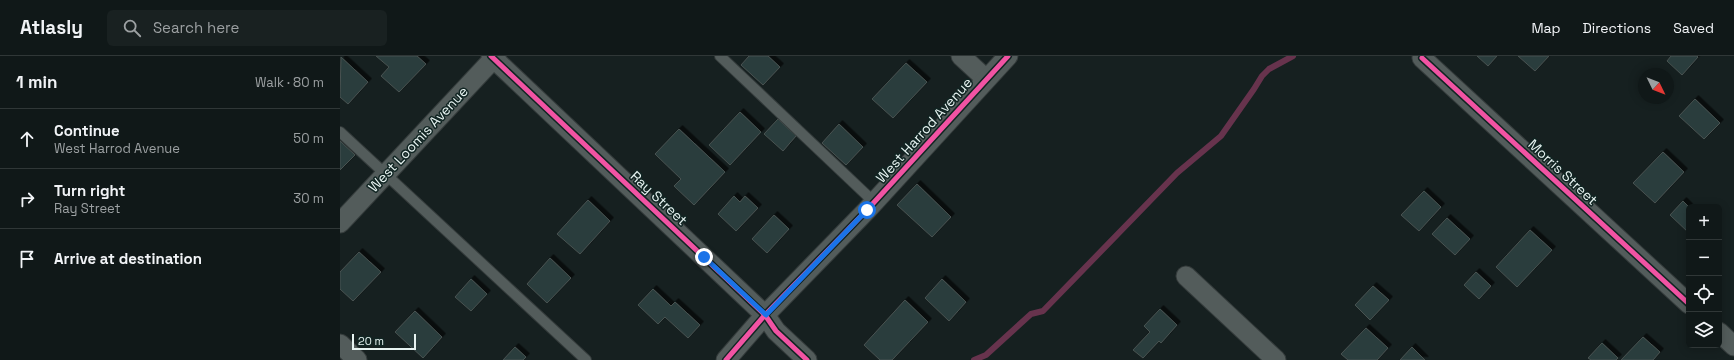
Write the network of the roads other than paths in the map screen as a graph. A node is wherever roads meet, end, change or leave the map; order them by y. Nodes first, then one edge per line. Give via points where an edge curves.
1 (720, 56) edge
2 (961, 56) edge
3 (1008, 56) edge
4 (493, 57) edge
5 (1422, 58) dead end
6 (986, 79) junction
7 (340, 132) edge
8 (385, 174) junction
9 (874, 202) junction
10 (340, 223) edge
11 (1186, 276) dead end
12 (1686, 301) edge
13 (766, 315) junction
14 (1722, 335) edge
15 (340, 344) edge
16 (1734, 346) edge
17 (357, 360) edge
18 (586, 360) edge
19 (726, 360) edge
20 (807, 360) edge
21 (1276, 360) edge

1 - 9 lane
2 - 6 street
3 - 6 street, West Harrod Avenue
4 - 8 street, West Loomis Avenue
4 - 13 street, Ray Street
5 - 12 street, Morris Street
6 - 9 street, West Harrod Avenue
7 - 8 lane
8 - 10 street, West Loomis Avenue
8 - 18 lane
9 - 13 street, West Harrod Avenue
11 - 21 street
13 - 19 street, West Harrod Avenue
13 - 20 street, Ray Street via 776,331
14 - 16 street
15 - 17 street

